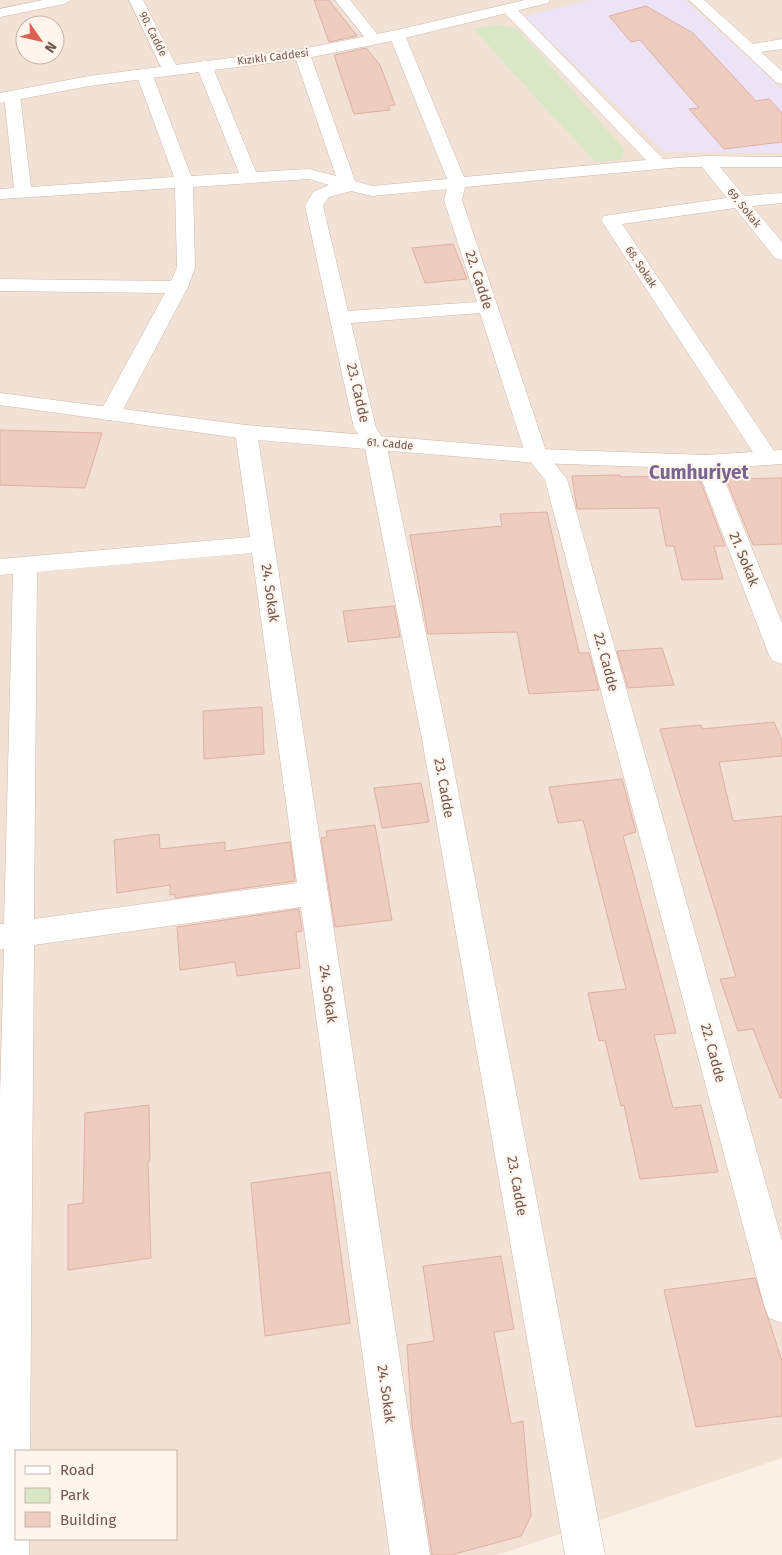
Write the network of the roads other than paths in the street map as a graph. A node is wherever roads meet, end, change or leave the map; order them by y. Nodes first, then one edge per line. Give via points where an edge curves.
1 (64, 0) edge
2 (136, 0) edge
3 (342, 0) edge
4 (543, 0) edge
5 (696, 0) edge
6 (509, 9) junction
7 (0, 13) edge
8 (386, 37) junction
9 (782, 44) edge
10 (749, 49) junction
11 (302, 54) junction
12 (204, 65) junction
13 (170, 69) junction
14 (144, 73) junction
15 (782, 79) edge
16 (6, 97) edge
17 (706, 161) junction
18 (782, 162) edge
19 (658, 164) junction
20 (249, 176) junction
21 (184, 181) junction
22 (458, 183) junction
23 (348, 186) junction
24 (23, 192) junction
25 (0, 194) edge
26 (782, 198) edge
27 (739, 202) junction
28 (782, 254) edge
29 (0, 285) edge
30 (178, 287) junction
31 (488, 307) junction
32 (340, 318) junction
33 (0, 399) edge
34 (110, 414) junction
35 (246, 432) junction
36 (375, 443) junction
37 (537, 456) junction
38 (775, 458) edge
39 (706, 462) junction
40 (262, 544) junction
41 (13, 566) edge
42 (782, 655) edge
43 (313, 893) junction
44 (9, 937) edge
45 (782, 1305) edge
46 (8, 1555) edge
47 (410, 1555) edge
48 (585, 1555) edge

1 - 7 street
2 - 13 street, 90. Cadde
3 - 8 street, 22. Cadde
4 - 6 street, Kızıklı Caddesi
5 - 10 street
6 - 8 street, Kızıklı Caddesi
6 - 19 street
8 - 11 street, Kızıklı Caddesi
8 - 22 street, 22. Cadde
9 - 10 street
10 - 15 street
11 - 12 street, Kızıklı Caddesi
11 - 23 street
12 - 13 street, Kızıklı Caddesi
12 - 20 street
13 - 14 street, Kızıklı Caddesi
14 - 16 street, Kızıklı Caddesi
14 - 21 street
16 - 24 street
17 - 18 street
17 - 19 street
17 - 27 street, 69. Sokak
19 - 22 street
20 - 21 street
20 - 23 street via 309,174
21 - 24 street
21 - 30 street via 186,267
22 - 23 street via 372,191
22 - 31 street, 22. Cadde via 453,200
23 - 32 street, 23. Cadde via 324,192 316,198 314,206
24 - 25 street
26 - 27 street, 68. Sokak
27 - 28 street, 69. Sokak
27 - 38 street, 68. Sokak via 610,220
29 - 30 street
30 - 34 street
31 - 32 street
31 - 37 street, 22. Cadde
32 - 36 street, 23. Cadde via 365,428
33 - 34 street, 61. Cadde
34 - 35 street, 61. Cadde
35 - 36 street, 61. Cadde
35 - 40 street, 24. Sokak
36 - 37 street, 61. Cadde
36 - 48 street, 23. Cadde via 437,749
37 - 39 street, 61. Cadde
37 - 45 street, 22. Cadde via 556,480
38 - 39 street, 61. Cadde
39 - 42 street, 21. Sokak
40 - 41 street
40 - 43 street, 24. Sokak
41 - 44 street
43 - 44 street
43 - 47 street, 24. Sokak
44 - 46 street

